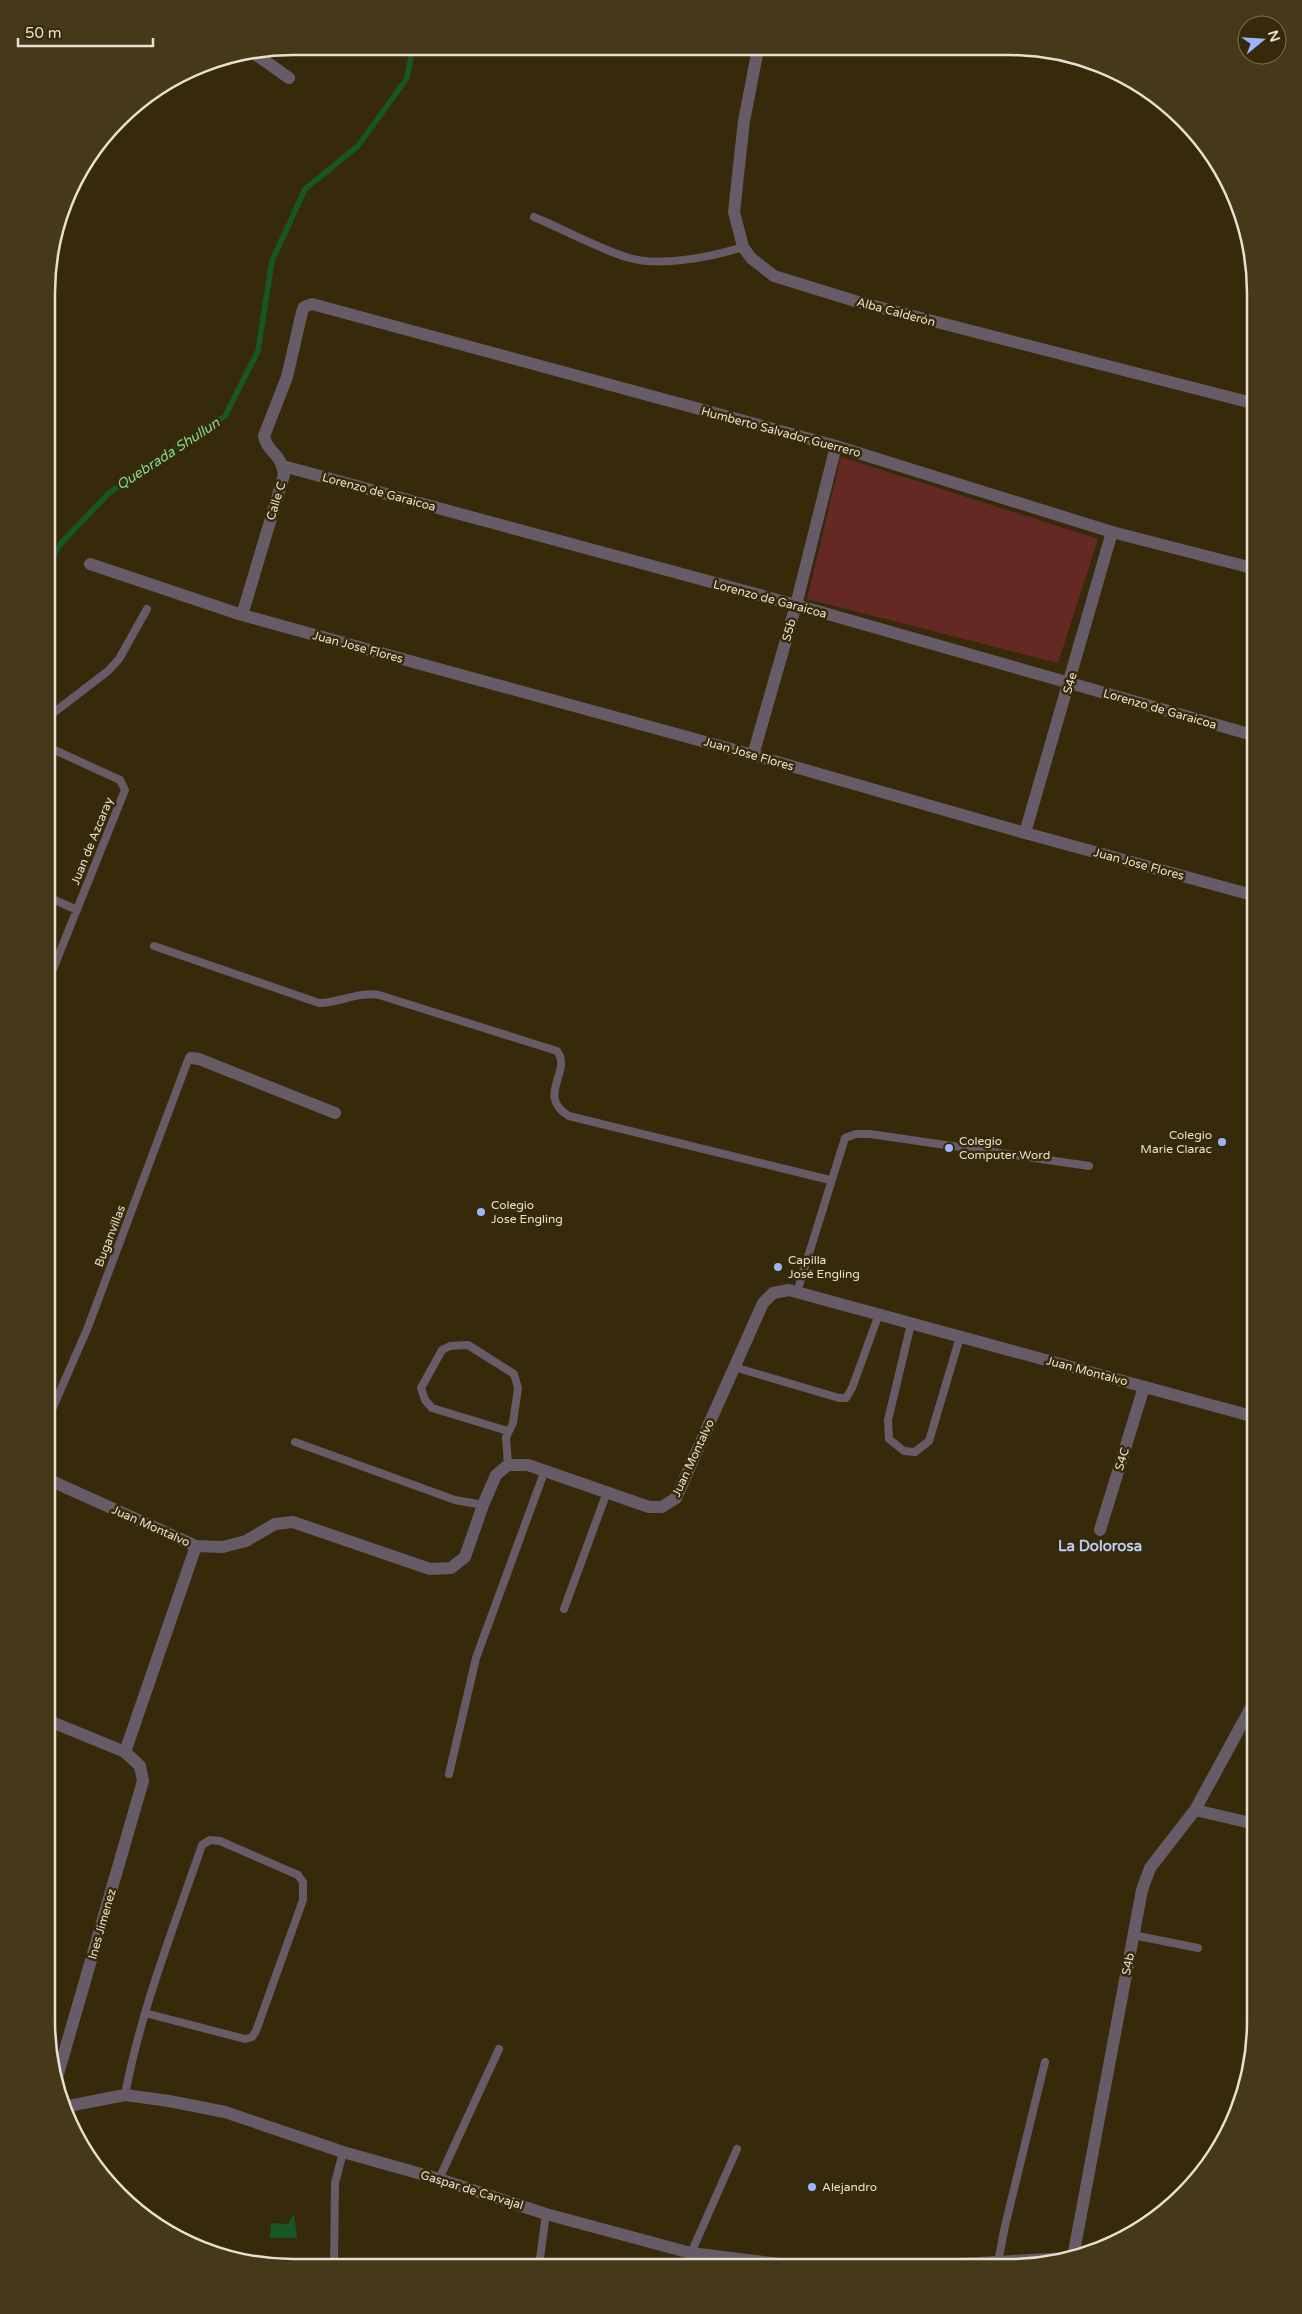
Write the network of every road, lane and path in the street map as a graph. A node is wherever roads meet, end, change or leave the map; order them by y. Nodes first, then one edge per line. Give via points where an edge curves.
1 (757, 55) edge
2 (260, 57) edge
3 (289, 78) dead end
4 (534, 217) dead end
5 (743, 247) junction
6 (304, 307) joint
7 (1247, 402) edge
8 (836, 446) junction
9 (283, 466) junction
10 (1112, 532) junction
11 (90, 564) dead end
12 (1247, 568) edge
13 (796, 606) junction
14 (147, 609) dead end
15 (242, 615) junction
16 (1070, 684) junction
17 (55, 712) edge
18 (1247, 733) edge
19 (55, 750) edge
20 (753, 755) junction
21 (1025, 833) junction
22 (1247, 894) edge
23 (55, 900) edge
24 (77, 910) junction
25 (154, 946) dead end
26 (55, 966) edge
27 (191, 1058) joint
28 (335, 1113) dead end
29 (1089, 1166) dead end
30 (830, 1180) junction
31 (797, 1292) junction
32 (879, 1314) junction
33 (911, 1324) junction
34 (960, 1337) junction
35 (734, 1367) junction
36 (1144, 1387) junction
37 (55, 1402) edge
38 (1247, 1415) edge
39 (508, 1431) junction
40 (295, 1442) dead end
41 (508, 1465) junction
42 (545, 1470) junction
43 (55, 1484) edge
44 (607, 1492) junction
45 (483, 1505) junction
46 (1100, 1530) dead end
47 (196, 1546) junction
48 (564, 1609) dead end
49 (1247, 1715) edge
50 (55, 1723) edge
51 (125, 1752) junction
52 (449, 1774) dead end
53 (1195, 1810) junction
54 (1247, 1822) edge
55 (1133, 1935) junction
56 (1198, 1948) dead end
57 (145, 2013) junction
58 (499, 2049) dead end
59 (1045, 2062) dead end
60 (60, 2067) edge
61 (125, 2095) junction
62 (71, 2105) edge
63 (737, 2150) dead end
64 (343, 2152) junction
65 (439, 2179) junction
66 (546, 2214) junction
67 (1074, 2250) edge
68 (691, 2252) junction
69 (334, 2259) edge
70 (540, 2259) edge
71 (743, 2259) edge
72 (999, 2259) edge

1 - 5 street, Alba Calderón via 744,121 734,212
2 - 3 street
4 - 5 lane via 630,258 662,262 722,254
5 - 7 street, Alba Calderón via 751,258 774,276 855,301
6 - 8 street, Humberto Salvador Guerrero via 312,304
6 - 9 street, Calle C via 287,377 264,436 265,444 280,458
8 - 10 street, Humberto Salvador Guerrero
8 - 13 street, S5b
9 - 13 street, Lorenzo de Garaicoa
9 - 15 street, Calle C via 284,475
10 - 12 street, Humberto Salvador Guerrero
10 - 16 street, S4e
11 - 15 street, Juan Jose Flores
13 - 16 street, Lorenzo de Garaicoa
13 - 20 street, S5b
14 - 17 lane via 119,659
15 - 20 street, Juan Jose Flores
16 - 18 street, Lorenzo de Garaicoa
16 - 21 street, S4e
19 - 24 lane, Juan de Azcaray via 120,780 125,790
20 - 21 street, Juan Jose Flores
21 - 22 street, Juan Jose Flores
23 - 24 lane
24 - 26 lane, Juan de Azcaray
25 - 30 lane via 319,1003 379,994 557,1051 562,1057 554,1094 561,1112 569,1116
27 - 28 street
27 - 37 lane, Buganvillas via 88,1327
29 - 30 lane via 856,1134 845,1138
30 - 31 lane
31 - 32 street, Juan Montalvo
31 - 35 street, Juan Montalvo via 773,1293 762,1303
32 - 33 street, Juan Montalvo
32 - 35 lane via 846,1398
33 - 34 street, Juan Montalvo
33 - 34 lane via 888,1420 889,1439 904,1451 915,1452 929,1441
34 - 36 street, Juan Montalvo
35 - 44 street, Juan Montalvo via 676,1498 662,1507 649,1507
36 - 38 street, Juan Montalvo
36 - 46 street, S4C
39 - 39 lane via 513,1423 518,1388 514,1374 468,1345 442,1350 422,1388 425,1400 432,1408
39 - 41 lane
40 - 45 lane via 455,1500
41 - 42 street, Juan Montalvo via 528,1465
41 - 45 street, Juan Montalvo via 496,1475
42 - 44 street, Juan Montalvo
42 - 52 lane via 476,1658
43 - 47 street, Juan Montalvo
44 - 48 lane
45 - 47 street, Juan Montalvo via 465,1558 451,1568 430,1569 293,1522 274,1524 246,1541 223,1547
47 - 51 street
49 - 53 street, S4b
50 - 51 street
51 - 60 street, Ines Jimenez via 140,1766 143,1780
53 - 54 street
53 - 55 street, S4b via 1150,1868
55 - 56 lane
55 - 67 street, S4b
57 - 57 lane via 202,1845 210,1840 220,1841 298,1875 303,1882 303,1900 252,2037 245,2039
57 - 61 lane
58 - 65 lane
59 - 72 lane
61 - 62 street, Gaspar de Carvajal
61 - 64 street, Gaspar de Carvajal via 225,2112
63 - 68 lane
64 - 65 street, Gaspar de Carvajal
64 - 69 lane via 335,2183
65 - 66 street, Gaspar de Carvajal
66 - 68 street, Gaspar de Carvajal
66 - 70 lane
68 - 71 street, Gaspar de Carvajal

